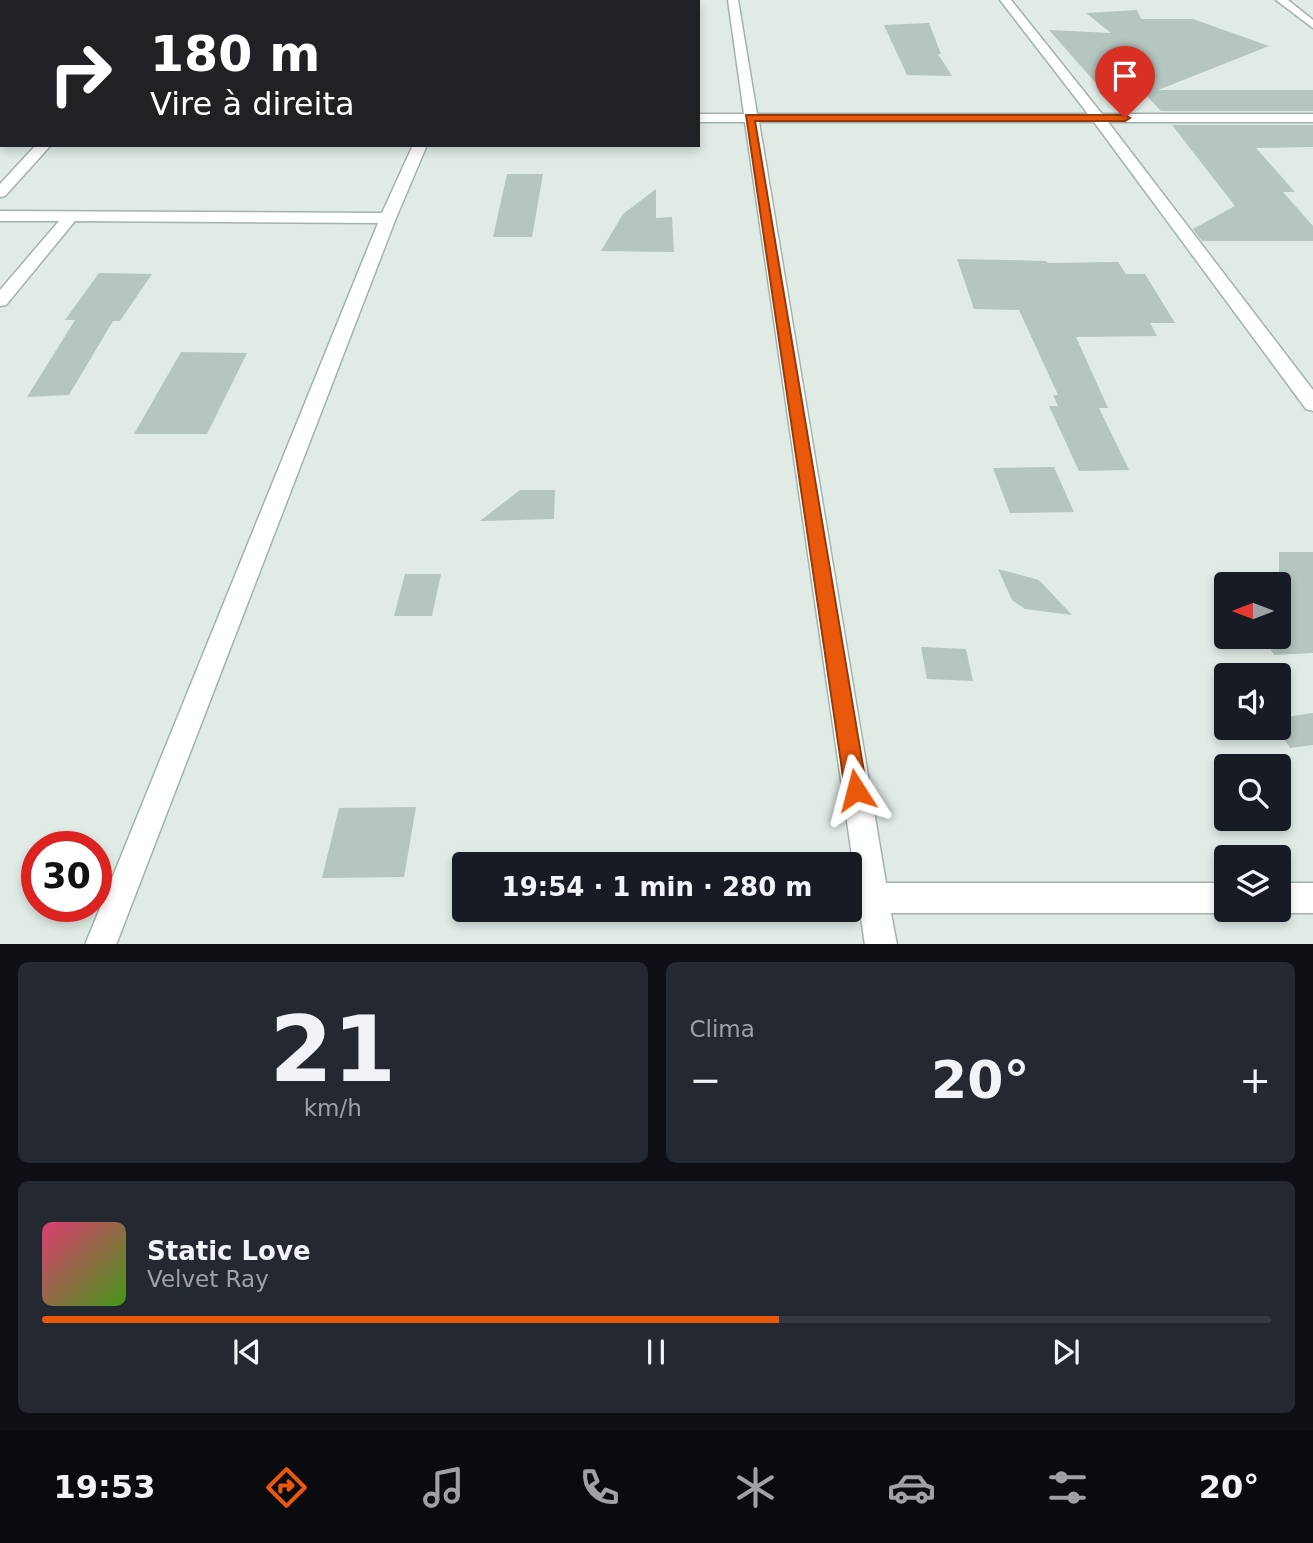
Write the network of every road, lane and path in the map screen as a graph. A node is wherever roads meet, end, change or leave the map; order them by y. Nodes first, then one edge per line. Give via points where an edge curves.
1 (733, 0) edge
2 (1005, 0) edge
3 (1281, 0) edge
4 (1313, 25) edge
5 (700, 118) edge
6 (749, 118) junction
7 (1098, 118) junction
8 (1313, 118) edge
9 (42, 147) edge
10 (420, 147) edge
11 (0, 193) edge
12 (0, 216) edge
13 (388, 218) junction
14 (69, 219) junction
15 (0, 301) edge
16 (1313, 404) edge
17 (873, 898) junction
18 (1214, 898) edge
19 (1291, 898) edge
20 (1313, 898) edge
21 (100, 944) edge
22 (881, 944) edge

1 - 6 street
2 - 7 street
3 - 4 street
5 - 6 street
6 - 7 street
6 - 17 street
7 - 8 street
7 - 16 street
9 - 11 street
10 - 13 street
12 - 14 street
13 - 14 street
13 - 21 street
14 - 15 street
17 - 18 street
17 - 22 street
19 - 20 street

